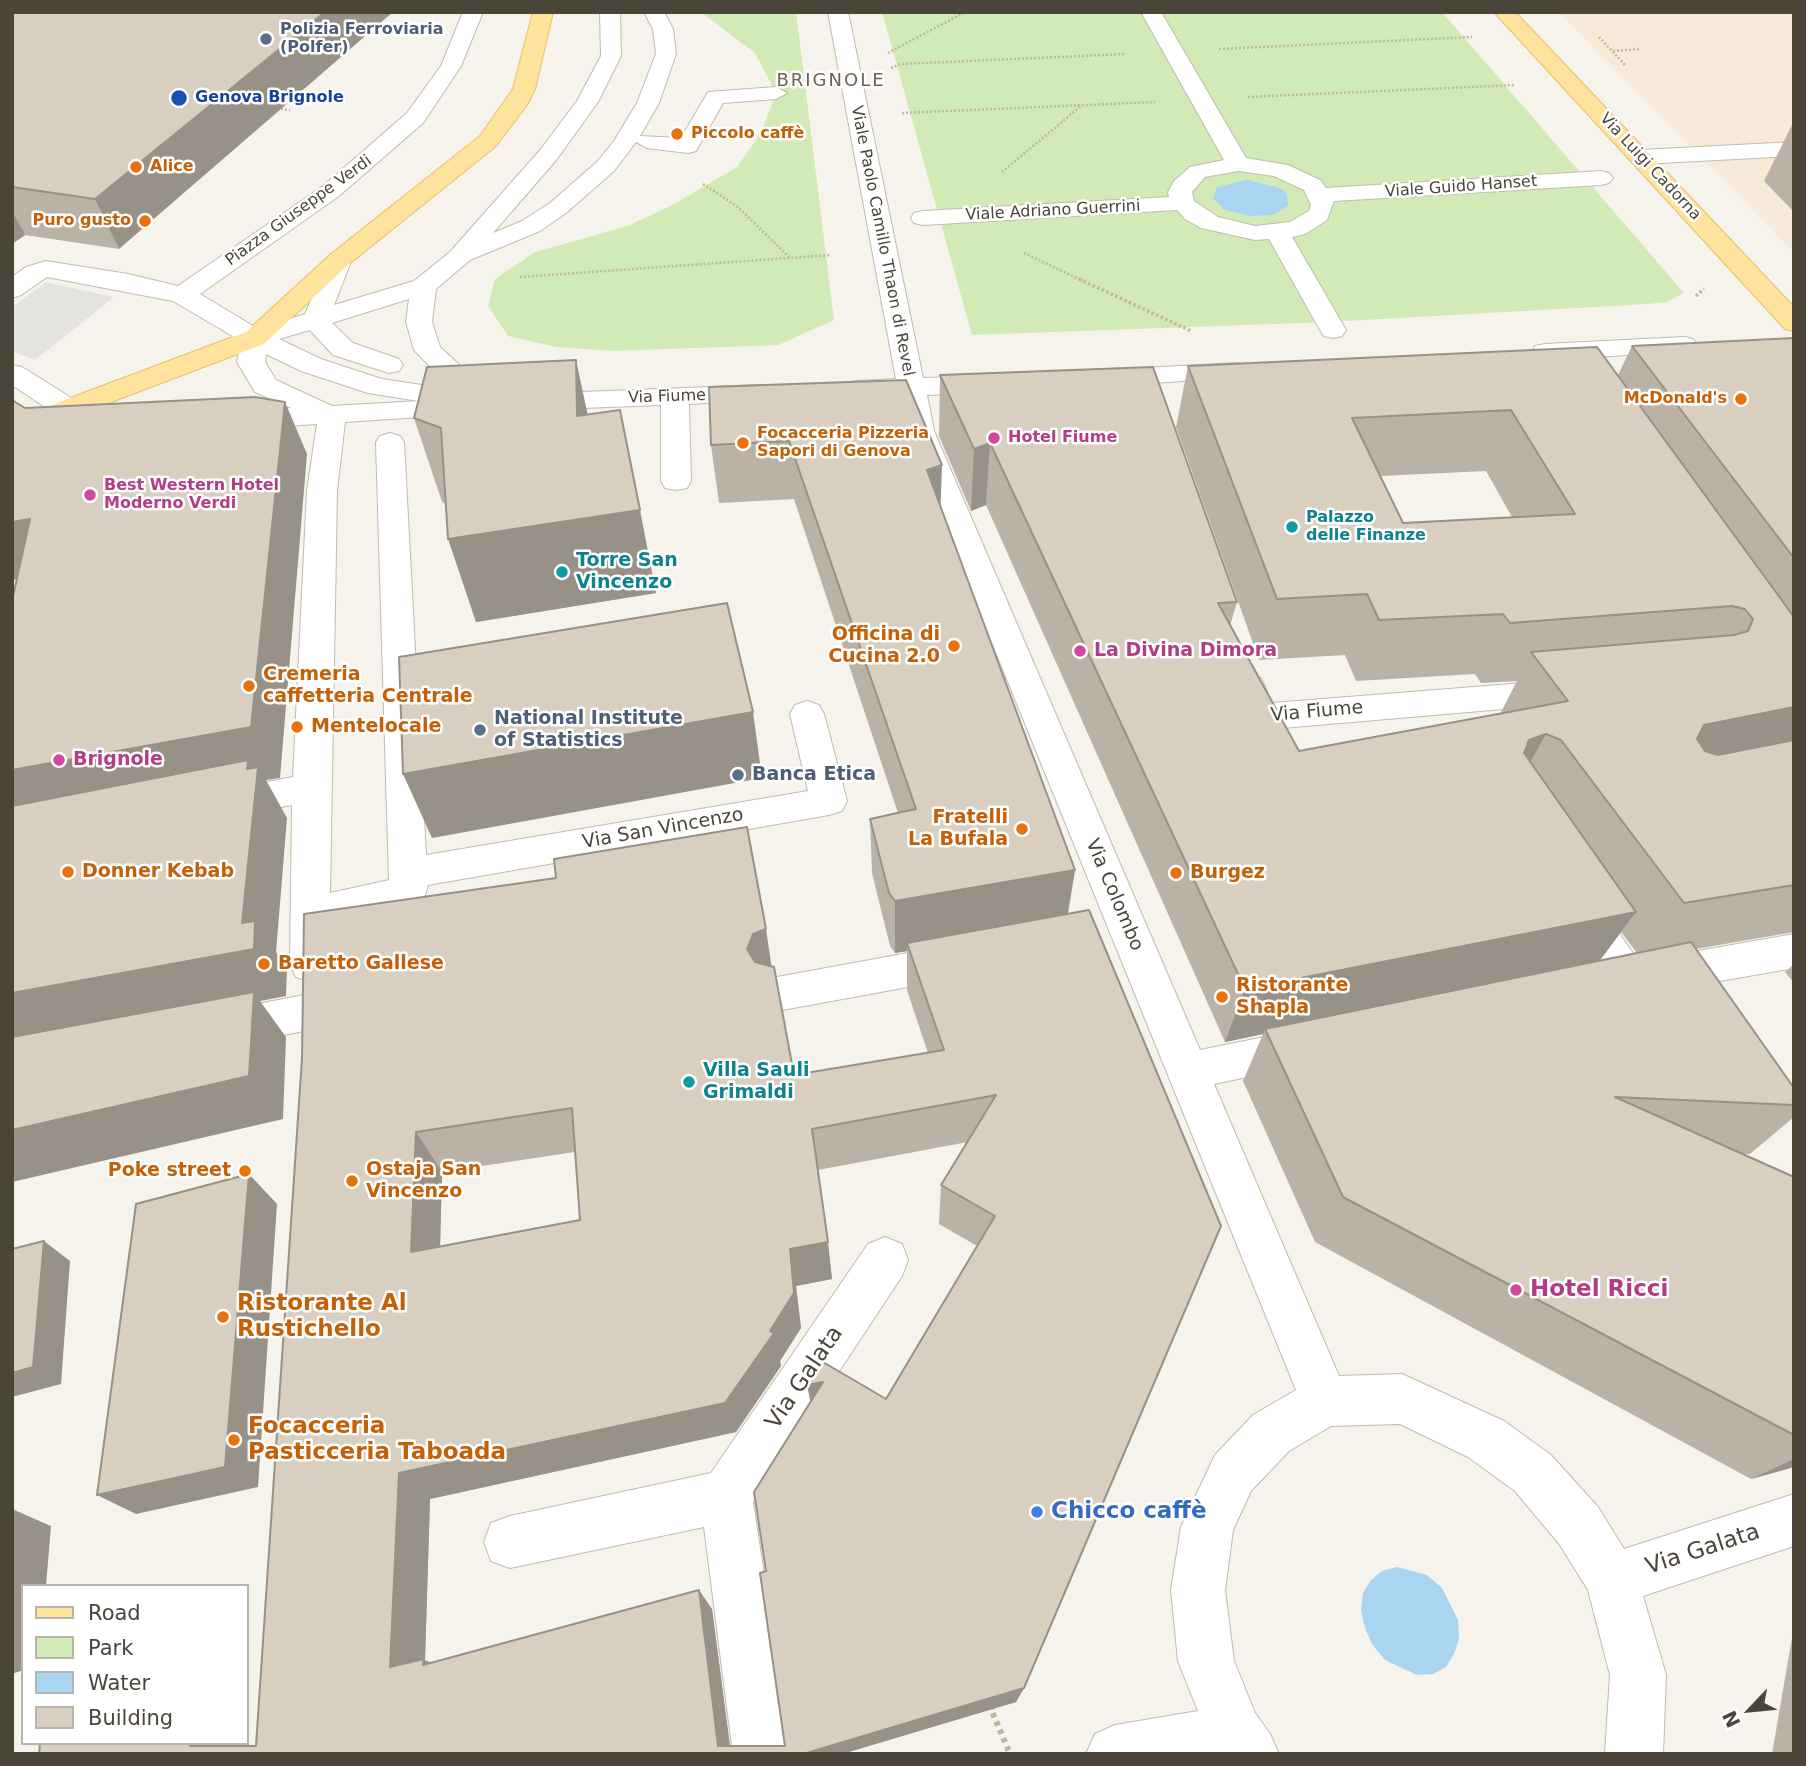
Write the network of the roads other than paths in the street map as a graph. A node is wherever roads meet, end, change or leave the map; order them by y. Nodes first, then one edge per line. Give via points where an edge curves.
1 (473, 12) edge
2 (543, 12) edge
3 (610, 12) edge
4 (654, 12) edge
5 (838, 12) edge
6 (1151, 12) edge
7 (1504, 12) edge
8 (776, 93) dead end
9 (648, 141) dead end
10 (1794, 149) edge
11 (1641, 157) junction
12 (1238, 164) junction
13 (1601, 178) dead end
14 (1320, 195) junction
15 (1183, 203) junction
16 (923, 218) dead end
17 (1278, 233) junction
18 (458, 257) junction
19 (340, 259) junction
20 (423, 286) junction
21 (12, 290) edge
22 (182, 295) junction
23 (318, 318) junction
24 (1333, 330) dead end
25 (1790, 335) edge
26 (255, 338) junction
27 (1705, 343) edge
28 (1516, 354) edge
29 (1266, 369) edge
30 (12, 373) edge
31 (1074, 379) edge
32 (1020, 382) edge
33 (378, 387) junction
34 (911, 387) junction
35 (828, 390) edge
36 (786, 392) edge
37 (675, 397) junction
38 (504, 404) junction
39 (67, 409) junction
40 (332, 416) junction
41 (207, 422) edge
42 (137, 425) edge
43 (12, 436) edge
44 (390, 442) dead end
45 (676, 481) dead end
46 (1237, 653) edge
47 (1598, 689) edge
48 (807, 714) dead end
49 (311, 788) junction
50 (194, 810) edge
51 (408, 873) junction
52 (1559, 878) edge
53 (312, 912) junction
54 (1794, 951) edge
55 (991, 955) edge
56 (1629, 980) junction
57 (1588, 988) edge
58 (777, 994) edge
59 (309, 1012) junction
60 (187, 1035) edge
61 (1343, 1039) edge
62 (309, 1062) edge
63 (1188, 1071) junction
64 (885, 1260) dead end
65 (1325, 1401) junction
66 (726, 1496) junction
67 (1794, 1520) edge
68 (510, 1542) dead end
69 (1612, 1580) junction
70 (1242, 1743) edge
71 (762, 1754) edge
72 (1115, 1754) edge
73 (1634, 1754) edge

1 - 22 street, Piazza Giuseppe Verdi via 433,96 383,148 331,191
2 - 19 main road via 524,89 488,141
3 - 18 street via 611,57 587,102 549,154
4 - 18 street via 663,29 666,54 648,103 624,144 558,208 531,226
5 - 34 street, Viale Paolo Camillo Thaon di Revel
6 - 12 street
7 - 11 main road, Via Luigi Cadorna
8 - 9 street via 716,97 688,146
10 - 11 street
11 - 25 main road, Via Luigi Cadorna
12 - 14 street via 1280,170
12 - 15 street via 1192,177 1180,192
13 - 14 street, Viale Guido Hanset
14 - 17 street via 1323,205 1310,223
15 - 16 street, Viale Adriano Guerrini
15 - 17 street via 1201,219 1231,230
17 - 24 street
18 - 20 street
19 - 23 street via 325,289
19 - 26 main road
20 - 23 street
20 - 38 street via 419,322 427,350 458,379
21 - 22 street via 46,269
22 - 26 street
23 - 26 street
23 - 38 street via 343,349
26 - 33 street via 311,365
26 - 39 main road
26 - 40 street via 251,362 265,386
27 - 28 street
29 - 31 street via 1146,388
30 - 39 street
32 - 34 street
33 - 38 street
33 - 40 street via 357,396
34 - 35 street
34 - 63 street, Via Colombo via 920,431
36 - 37 street, Via Fiume
37 - 38 street, Via Fiume
37 - 45 street
38 - 40 street, Via Fiume
39 - 42 street via 91,422
39 - 43 main road
40 - 41 street
40 - 49 street via 322,491
44 - 51 street
46 - 47 street, Via Fiume via 1259,717
48 - 51 street, Via San Vincenzo via 829,801
49 - 50 street
49 - 53 street
51 - 53 street via 409,892
52 - 56 street
53 - 59 street
54 - 56 street
55 - 58 street
56 - 57 street
59 - 60 street
59 - 62 street
61 - 63 street
63 - 65 street, Via Colombo
64 - 66 street, Via Galata
65 - 69 street via 1402,1399 1486,1439 1533,1473 1579,1526
65 - 70 street via 1271,1433 1233,1473 1207,1527 1198,1590 1206,1661
66 - 68 street
66 - 71 street
67 - 69 street, Via Galata
69 - 73 street via 1638,1675
70 - 72 street

